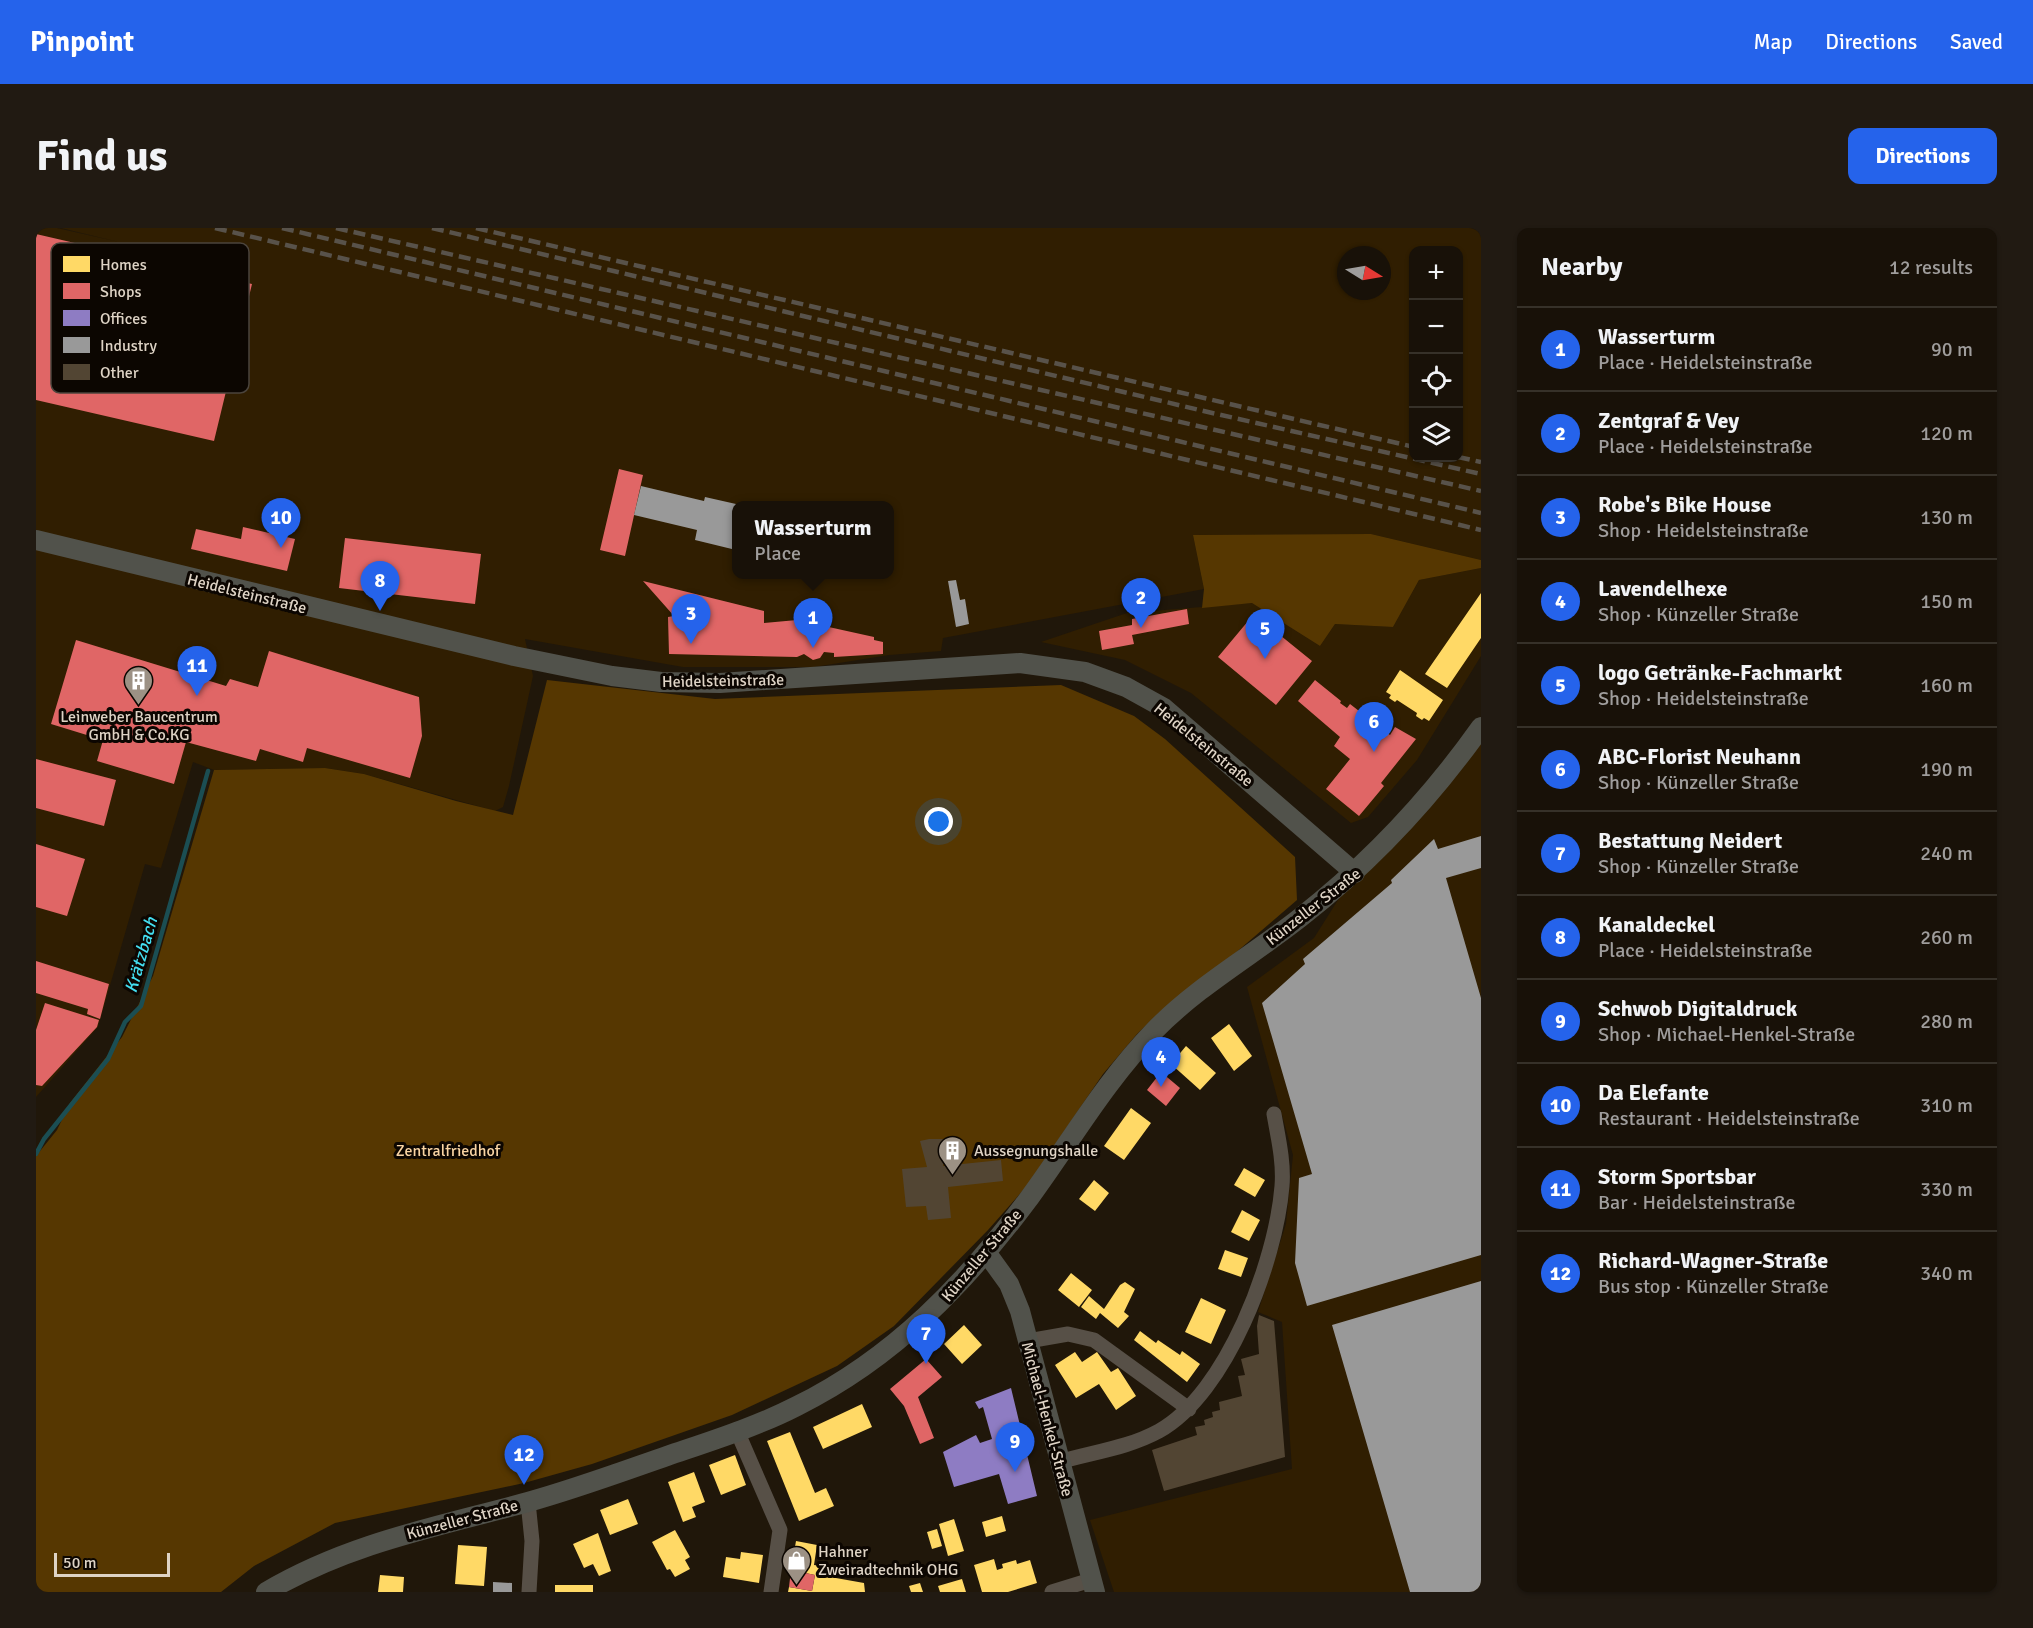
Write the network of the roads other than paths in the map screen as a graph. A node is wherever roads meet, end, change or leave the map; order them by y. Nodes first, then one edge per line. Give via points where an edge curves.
1 (36, 540) edge
2 (1481, 727) edge
3 (1355, 873) junction
4 (1274, 1114) dead end
5 (986, 1252) junction
6 (1028, 1341) junction
7 (1189, 1409) junction
8 (737, 1431) junction
9 (1059, 1462) junction
10 (528, 1502) junction
11 (1093, 1586) edge
12 (266, 1592) edge
13 (529, 1592) edge
14 (771, 1592) edge
15 (1052, 1592) edge

1 - 3 main road, Heidelsteinstraße via 612,676 720,683 1020,663 1085,672 1126,687 1164,708
2 - 3 main road, Künzeller Straße via 1395,834
3 - 5 main road, Künzeller Straße via 1191,998 1153,1033 1117,1075
4 - 7 street via 1282,1185 1261,1279 1218,1370
5 - 6 main road, Michael-Henkel-Straße via 1009,1284
5 - 8 main road, Künzeller Straße via 961,1283 874,1361 793,1408
6 - 7 street via 1068,1334 1094,1340
6 - 9 main road, Michael-Henkel-Straße
7 - 9 street via 1159,1431 1123,1446
8 - 10 main road, Künzeller Straße
8 - 14 street via 780,1530
9 - 11 main road, Michael-Henkel-Straße
10 - 12 main road, Künzeller Straße via 353,1549
10 - 13 street via 532,1541
11 - 15 street

